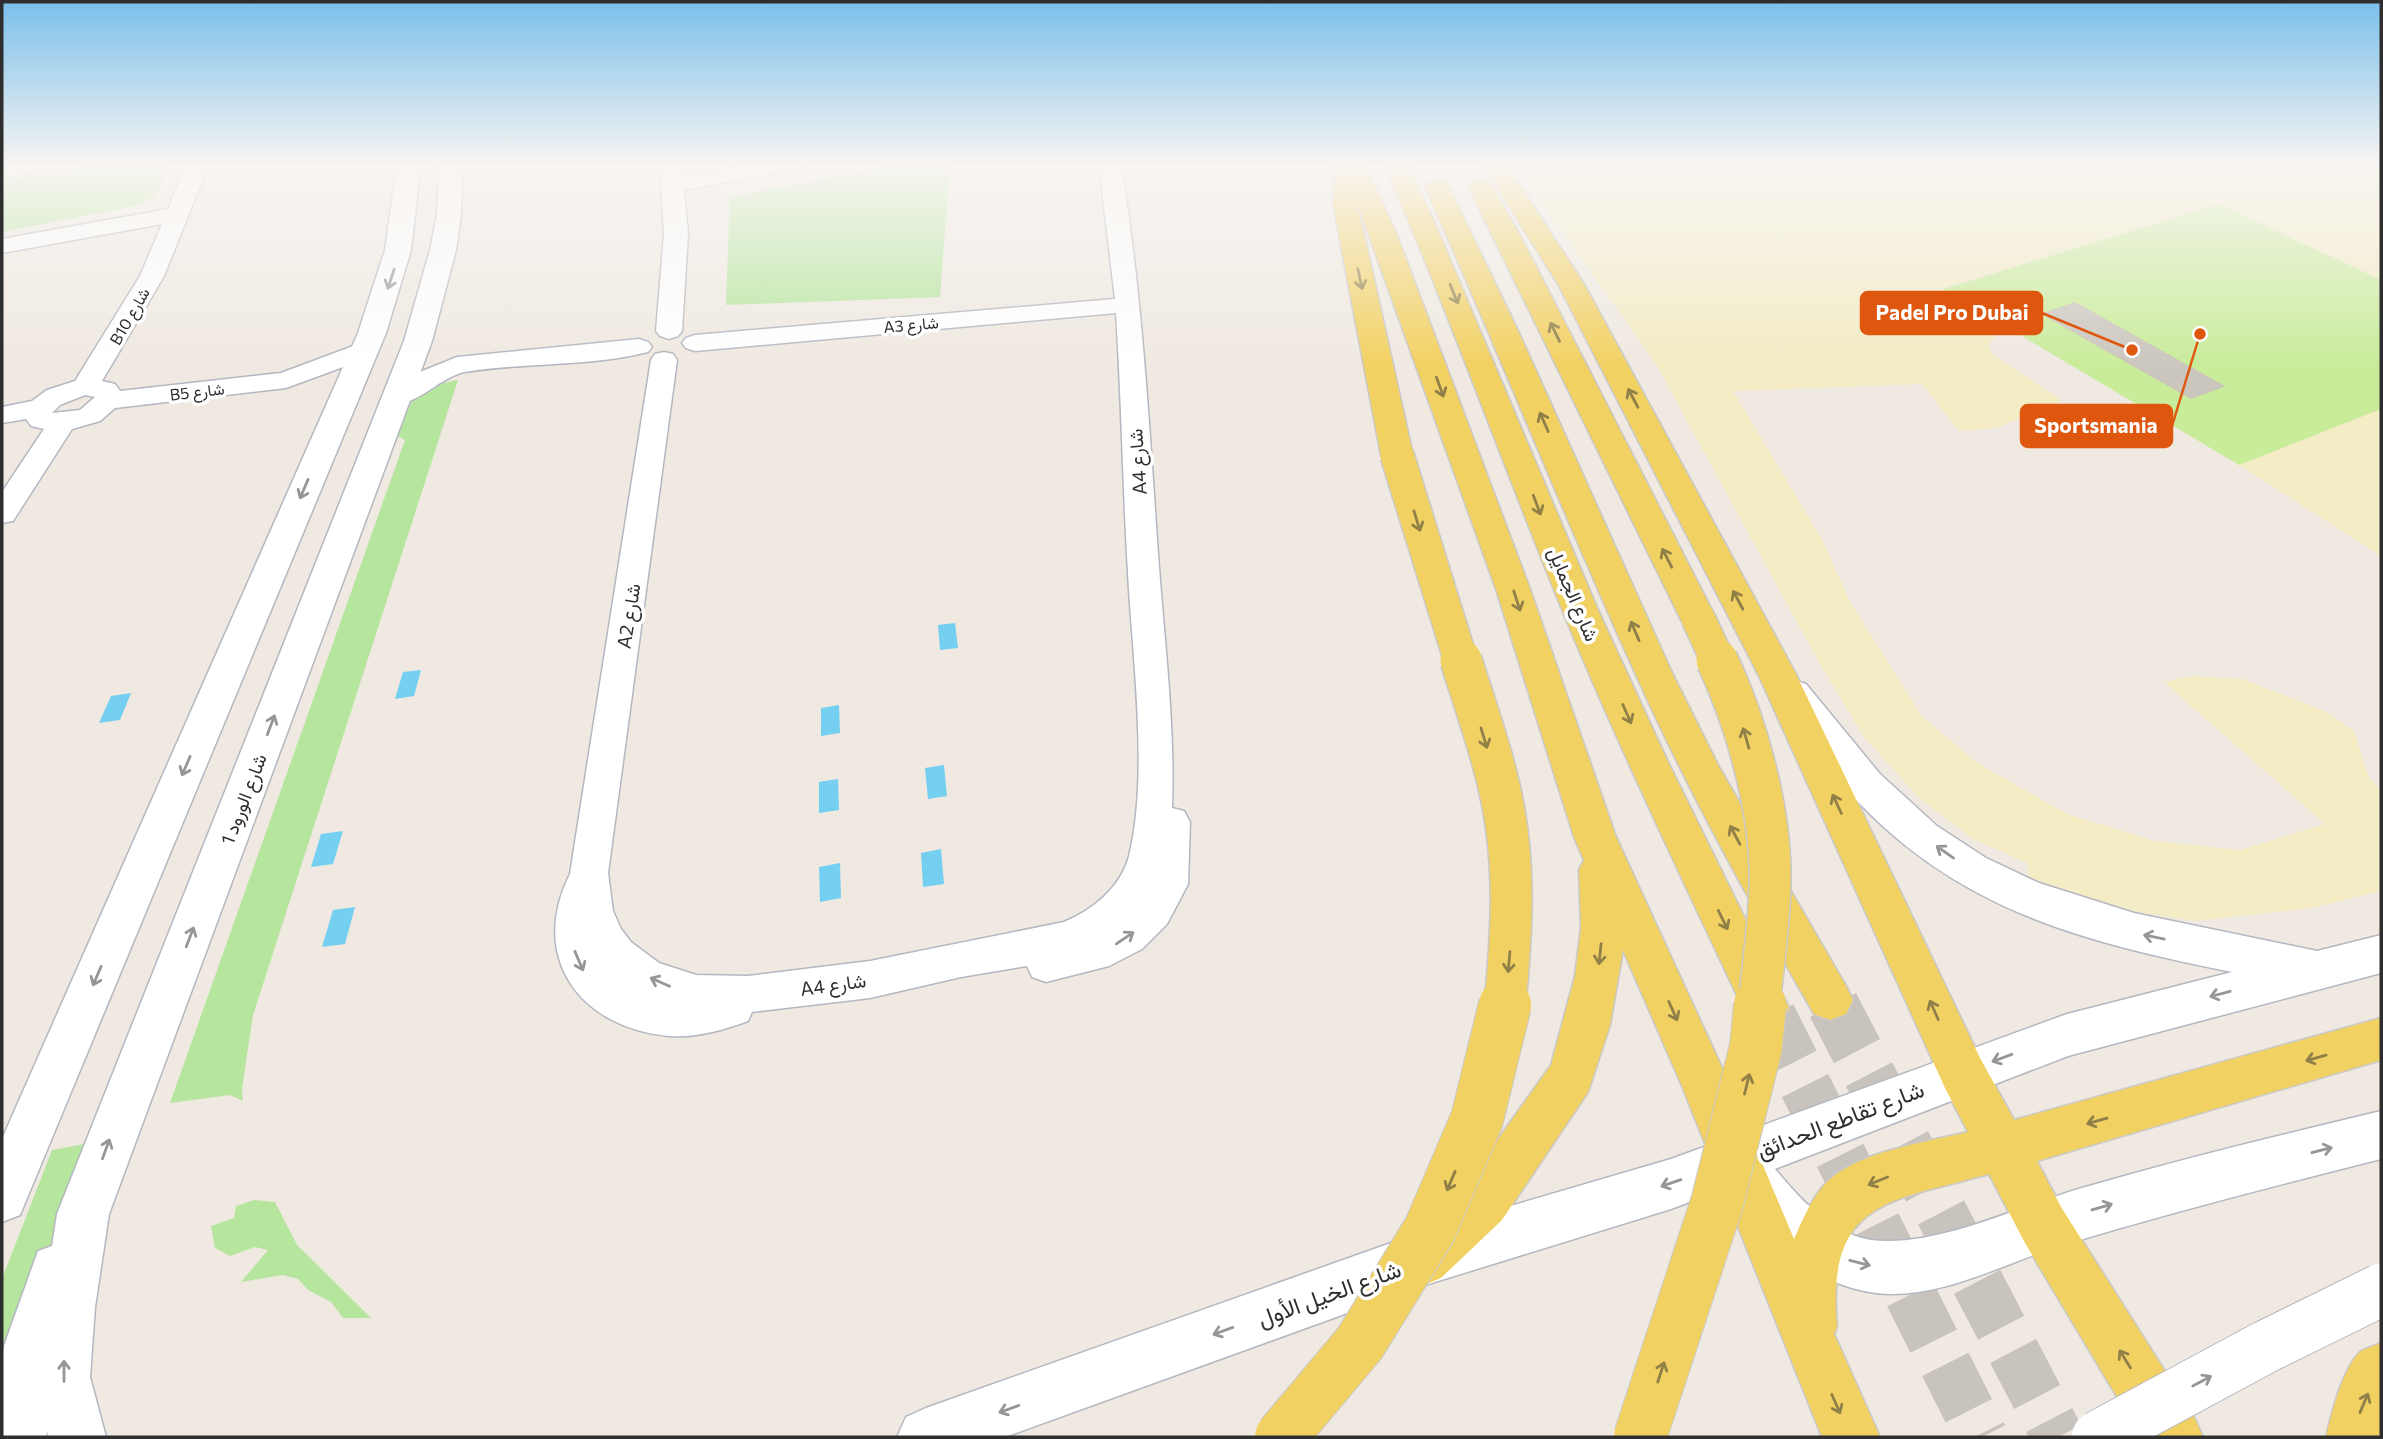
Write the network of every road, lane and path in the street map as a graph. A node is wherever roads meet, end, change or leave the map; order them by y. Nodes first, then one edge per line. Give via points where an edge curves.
1 (84, 231) edge
2 (171, 231) edge
3 (403, 231) edge
4 (446, 231) edge
5 (674, 231) edge
6 (1118, 231) edge
7 (1351, 231) edge
8 (1382, 231) edge
9 (1428, 231) edge
10 (1457, 231) edge
11 (1505, 231) edge
12 (1537, 231) edge
13 (2, 246) edge
14 (1127, 305) junction
15 (418, 341) junction
16 (657, 346) junction
17 (364, 350) junction
18 (457, 365) junction
19 (286, 380) junction
20 (96, 394) junction
21 (397, 397) junction
22 (342, 398) junction
23 (2, 415) edge
24 (51, 415) junction
25 (2, 514) edge
26 (1778, 676) junction
27 (1595, 837) junction
28 (589, 873) joint
29 (2381, 954) edge
30 (2317, 969) junction
31 (1830, 1000) tunnel mouth
32 (1770, 1016) tunnel mouth
33 (2381, 1039) edge
34 (1962, 1072) junction
35 (2381, 1135) edge
36 (2002, 1148) junction
37 (1735, 1159) junction
38 (2, 1197) edge
39 (83, 1214) junction
40 (2043, 1225) junction
41 (1818, 1247) junction
42 (1422, 1259) junction
43 (2381, 1290) edge
44 (1812, 1350) junction
45 (2381, 1371) edge
46 (17, 1437) edge
47 (77, 1437) edge
48 (926, 1437) edge
49 (1281, 1437) edge
50 (1640, 1437) edge
51 (1851, 1437) edge
52 (2098, 1437) edge
53 (2174, 1437) edge
54 (2355, 1437) edge

1 - 13 street
2 - 20 street, B10 شارع
3 -> 17 street via 384,302
4 - 15 street, شارع الورود 1
5 - 16 street, A2 شارع via 675,261
6 - 14 street, A4 شارع
7 -> 49 main road, bridge via 1397,455 1488,748 1507,829 1513,917 1504,1014 1477,1119 1430,1229 1360,1343
8 -> 27 main road via 1513,589
9 -> 32 main road, شارع الجمايل via 1581,611
31 -> 10 main road via 1739,842 1661,689
50 -> 11 main road, bridge via 1717,1203 1756,1047 1770,882 1763,808 1748,739 1725,676
26 -> 12 main road via 1571,285
14 - 16 street, A3 شارع via 695,343 684,354
14 - 28 street, A4 شارع via 1155,761 1171,821 1168,884 1153,912 1128,937 1095,954 1016,970 891,976 775,991 740,1006 680,1016 635,1011 607,998 587,978 575,954 572,927
15 - 18 street
15 - 21 street, شارع الورود 1
16 - 18 street
16 - 28 street, A2 شارع
17 - 19 street, B5 شارع
17 - 22 street
18 - 21 street
19 - 20 street, B5 شارع
19 - 22 street, B5 شارع via 309,383
20 - 24 street, B5 شارع via 58,395
39 -> 21 street, شارع الورود 1
22 -> 38 street
23 - 24 street
24 - 25 street
30 -> 26 street via 2105,927 2058,912 1961,864 1878,798
34 -> 26 main road
27 -> 37 main road
27 -> 42 main road via 1602,881 1598,976 1570,1076 1484,1202
29 - 30 street, شارع تقاطع الحدائق
30 -> 34 street, شارع تقاطع الحدائق via 2067,1035
33 -> 36 main road
34 - 36 main road
34 - 37 street, شارع تقاطع الحدائق
40 -> 35 street, شارع تقاطع الحدائق
36 - 40 main road
36 -> 41 main road via 1872,1182 1846,1199
37 - 41 street, شارع تقاطع الحدائق via 1782,1216
37 -> 42 street, شارع الخيل الأول via 1671,1184
37 - 44 main road
39 - 46 street via 45,1301 32,1346
47 -> 39 street, شارع الورود 1 via 62,1377
41 -> 40 street, شارع تقاطع الحدائق via 1868,1266 1919,1266
53 -> 40 main road
41 - 44 main road via 1809,1281
42 -> 48 street, شارع الخيل الأول
52 -> 43 street, bridge
44 -> 51 main road
54 -> 45 main road via 2360,1413

